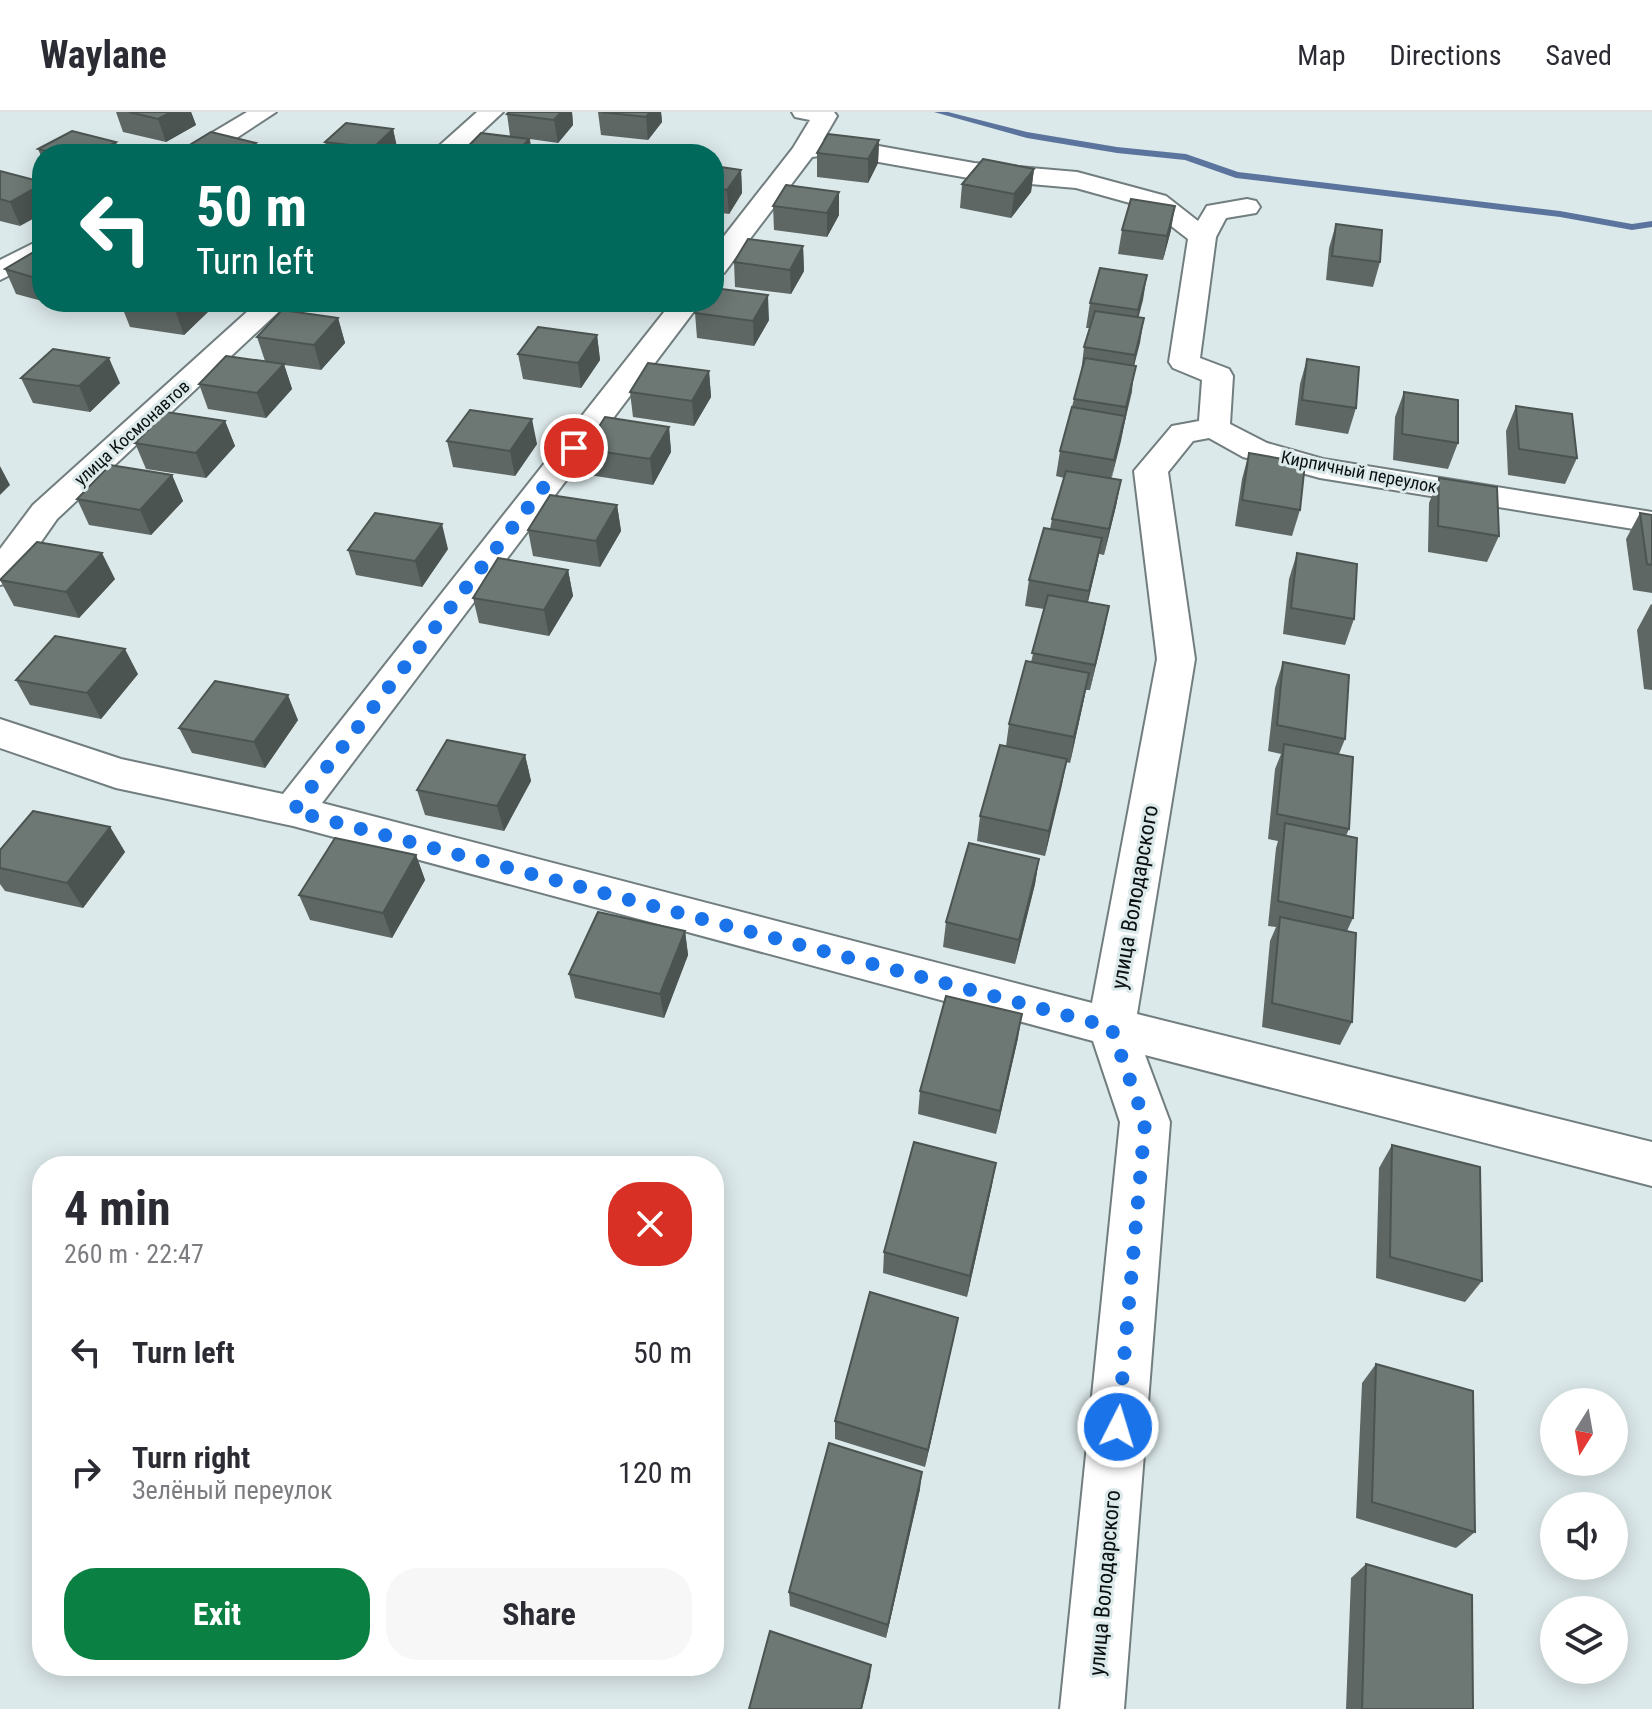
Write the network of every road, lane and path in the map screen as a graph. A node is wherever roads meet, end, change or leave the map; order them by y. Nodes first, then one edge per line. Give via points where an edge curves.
1 (264, 112) edge
2 (491, 112) edge
3 (804, 112) edge
4 (211, 144) edge
5 (454, 144) edge
6 (804, 151) junction
7 (1247, 207) dead end
8 (1202, 237) junction
9 (32, 253) edge
10 (724, 254) edge
11 (0, 272) edge
12 (264, 312) edge
13 (679, 312) edge
14 (1214, 428) junction
15 (1652, 522) edge
16 (0, 574) edge
17 (0, 733) edge
18 (293, 811) junction
19 (1111, 1027) junction
20 (1652, 1164) edge
21 (1092, 1709) edge

1 - 4 street
2 - 5 street
3 - 6 street via 825,116
6 - 8 street via 834,146 974,171 1077,180 1157,202
6 - 10 street
7 - 8 street via 1216,212
8 - 14 street via 1184,362 1218,376
9 - 11 street
12 - 16 street, улица Космонавтов via 45,512
13 - 18 street
14 - 15 street, Кирпичный переулок via 1255,450 1320,468
14 - 19 street, улица Володарского via 1183,433 1151,471 1176,659
17 - 18 street via 116,773
18 - 19 street
19 - 20 street
19 - 21 street, улица Володарского via 1145,1122

